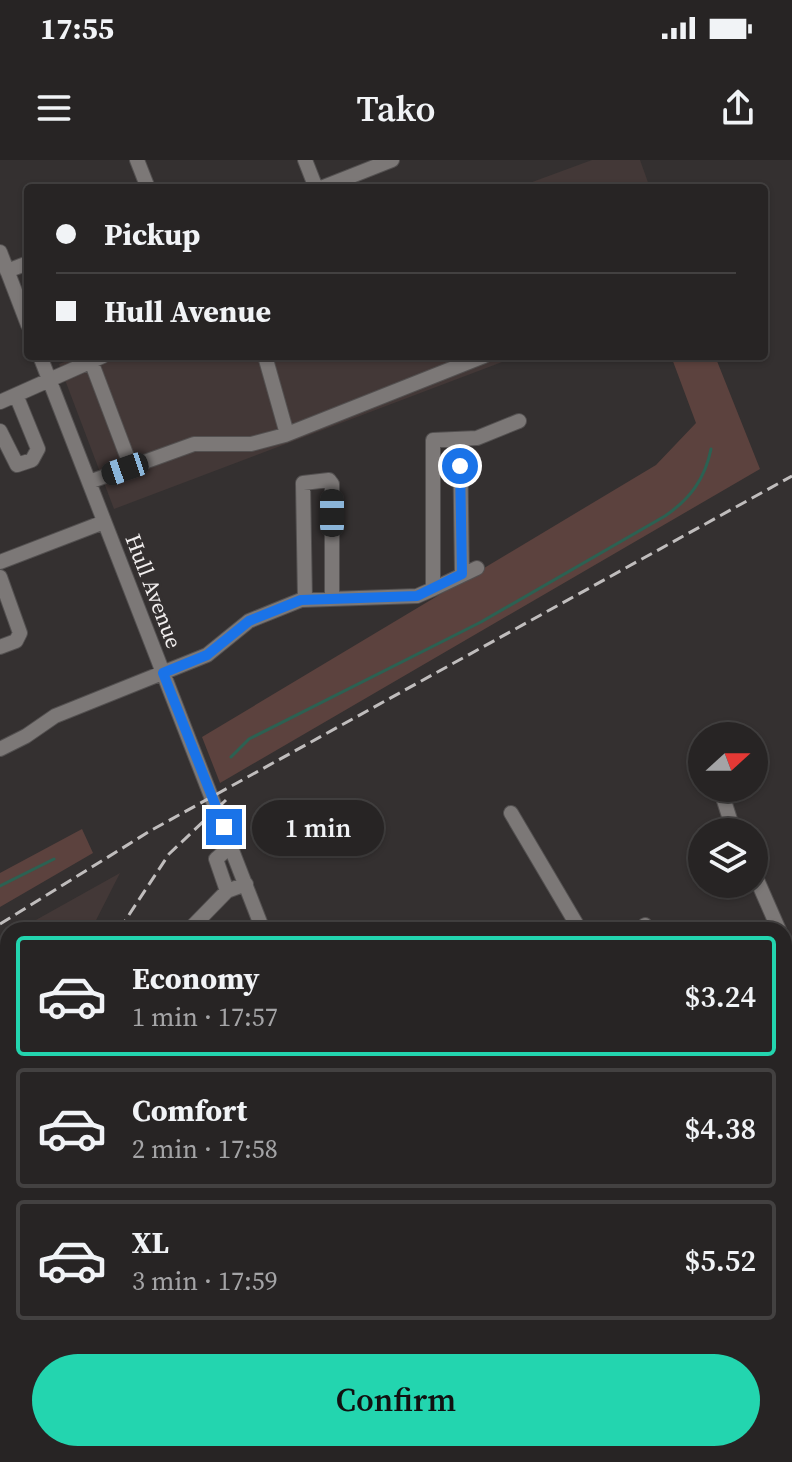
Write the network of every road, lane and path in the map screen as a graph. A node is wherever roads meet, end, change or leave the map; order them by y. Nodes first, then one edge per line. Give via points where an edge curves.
1 (137, 160) edge
2 (305, 160) edge
3 (392, 160) edge
4 (146, 184) edge
5 (317, 184) edge
6 (329, 184) edge
7 (0, 252) edge
8 (24, 265) edge
9 (7, 271) junction
10 (24, 315) edge
11 (42, 360) edge
12 (95, 360) edge
13 (97, 360) edge
14 (266, 360) edge
15 (474, 360) edge
16 (50, 382) junction
17 (16, 395) junction
18 (0, 402) edge
19 (519, 421) dead end
20 (0, 432) edge
21 (287, 434) junction
22 (460, 439) junction
23 (131, 467) junction
24 (89, 482) junction
25 (104, 522) junction
26 (0, 562) edge
27 (477, 568) dead end
28 (462, 574) junction
29 (0, 577) edge
30 (433, 589) junction
31 (332, 599) junction
32 (305, 600) junction
33 (0, 647) edge
34 (163, 673) junction
35 (0, 749) edge
36 (511, 813) dead end
37 (231, 846) junction
38 (246, 884) junction
39 (227, 891) junction
40 (765, 898) edge
41 (197, 922) edge
42 (260, 922) edge
43 (575, 922) edge
44 (775, 922) edge

1 - 4 street
2 - 5 street
3 - 6 street
7 - 9 street
8 - 9 street
9 - 10 street
11 - 16 street, Hull Avenue
12 - 16 street
13 - 23 street
14 - 21 street
15 - 21 street
16 - 17 street
16 - 24 street, Hull Avenue
17 - 18 street
17 - 20 street via 38,449 32,460 17,465
19 - 22 street via 477,438
21 - 23 street via 251,444 194,444
22 - 28 street
22 - 30 street via 433,440 431,445
23 - 24 street
24 - 25 street, Hull Avenue
25 - 26 street
25 - 34 street, Hull Avenue
27 - 28 street
28 - 30 street
29 - 33 street via 20,633 16,641
30 - 31 street via 417,596
31 - 32 street
31 - 32 street via 332,484 307,480
32 - 34 street via 249,621 207,655
34 - 35 street via 55,716
34 - 37 street, Hull Avenue
36 - 43 street
37 - 38 street, Hull Avenue
37 - 39 street via 216,859
38 - 39 street
38 - 42 street, Hull Avenue
39 - 41 street
40 - 44 street

